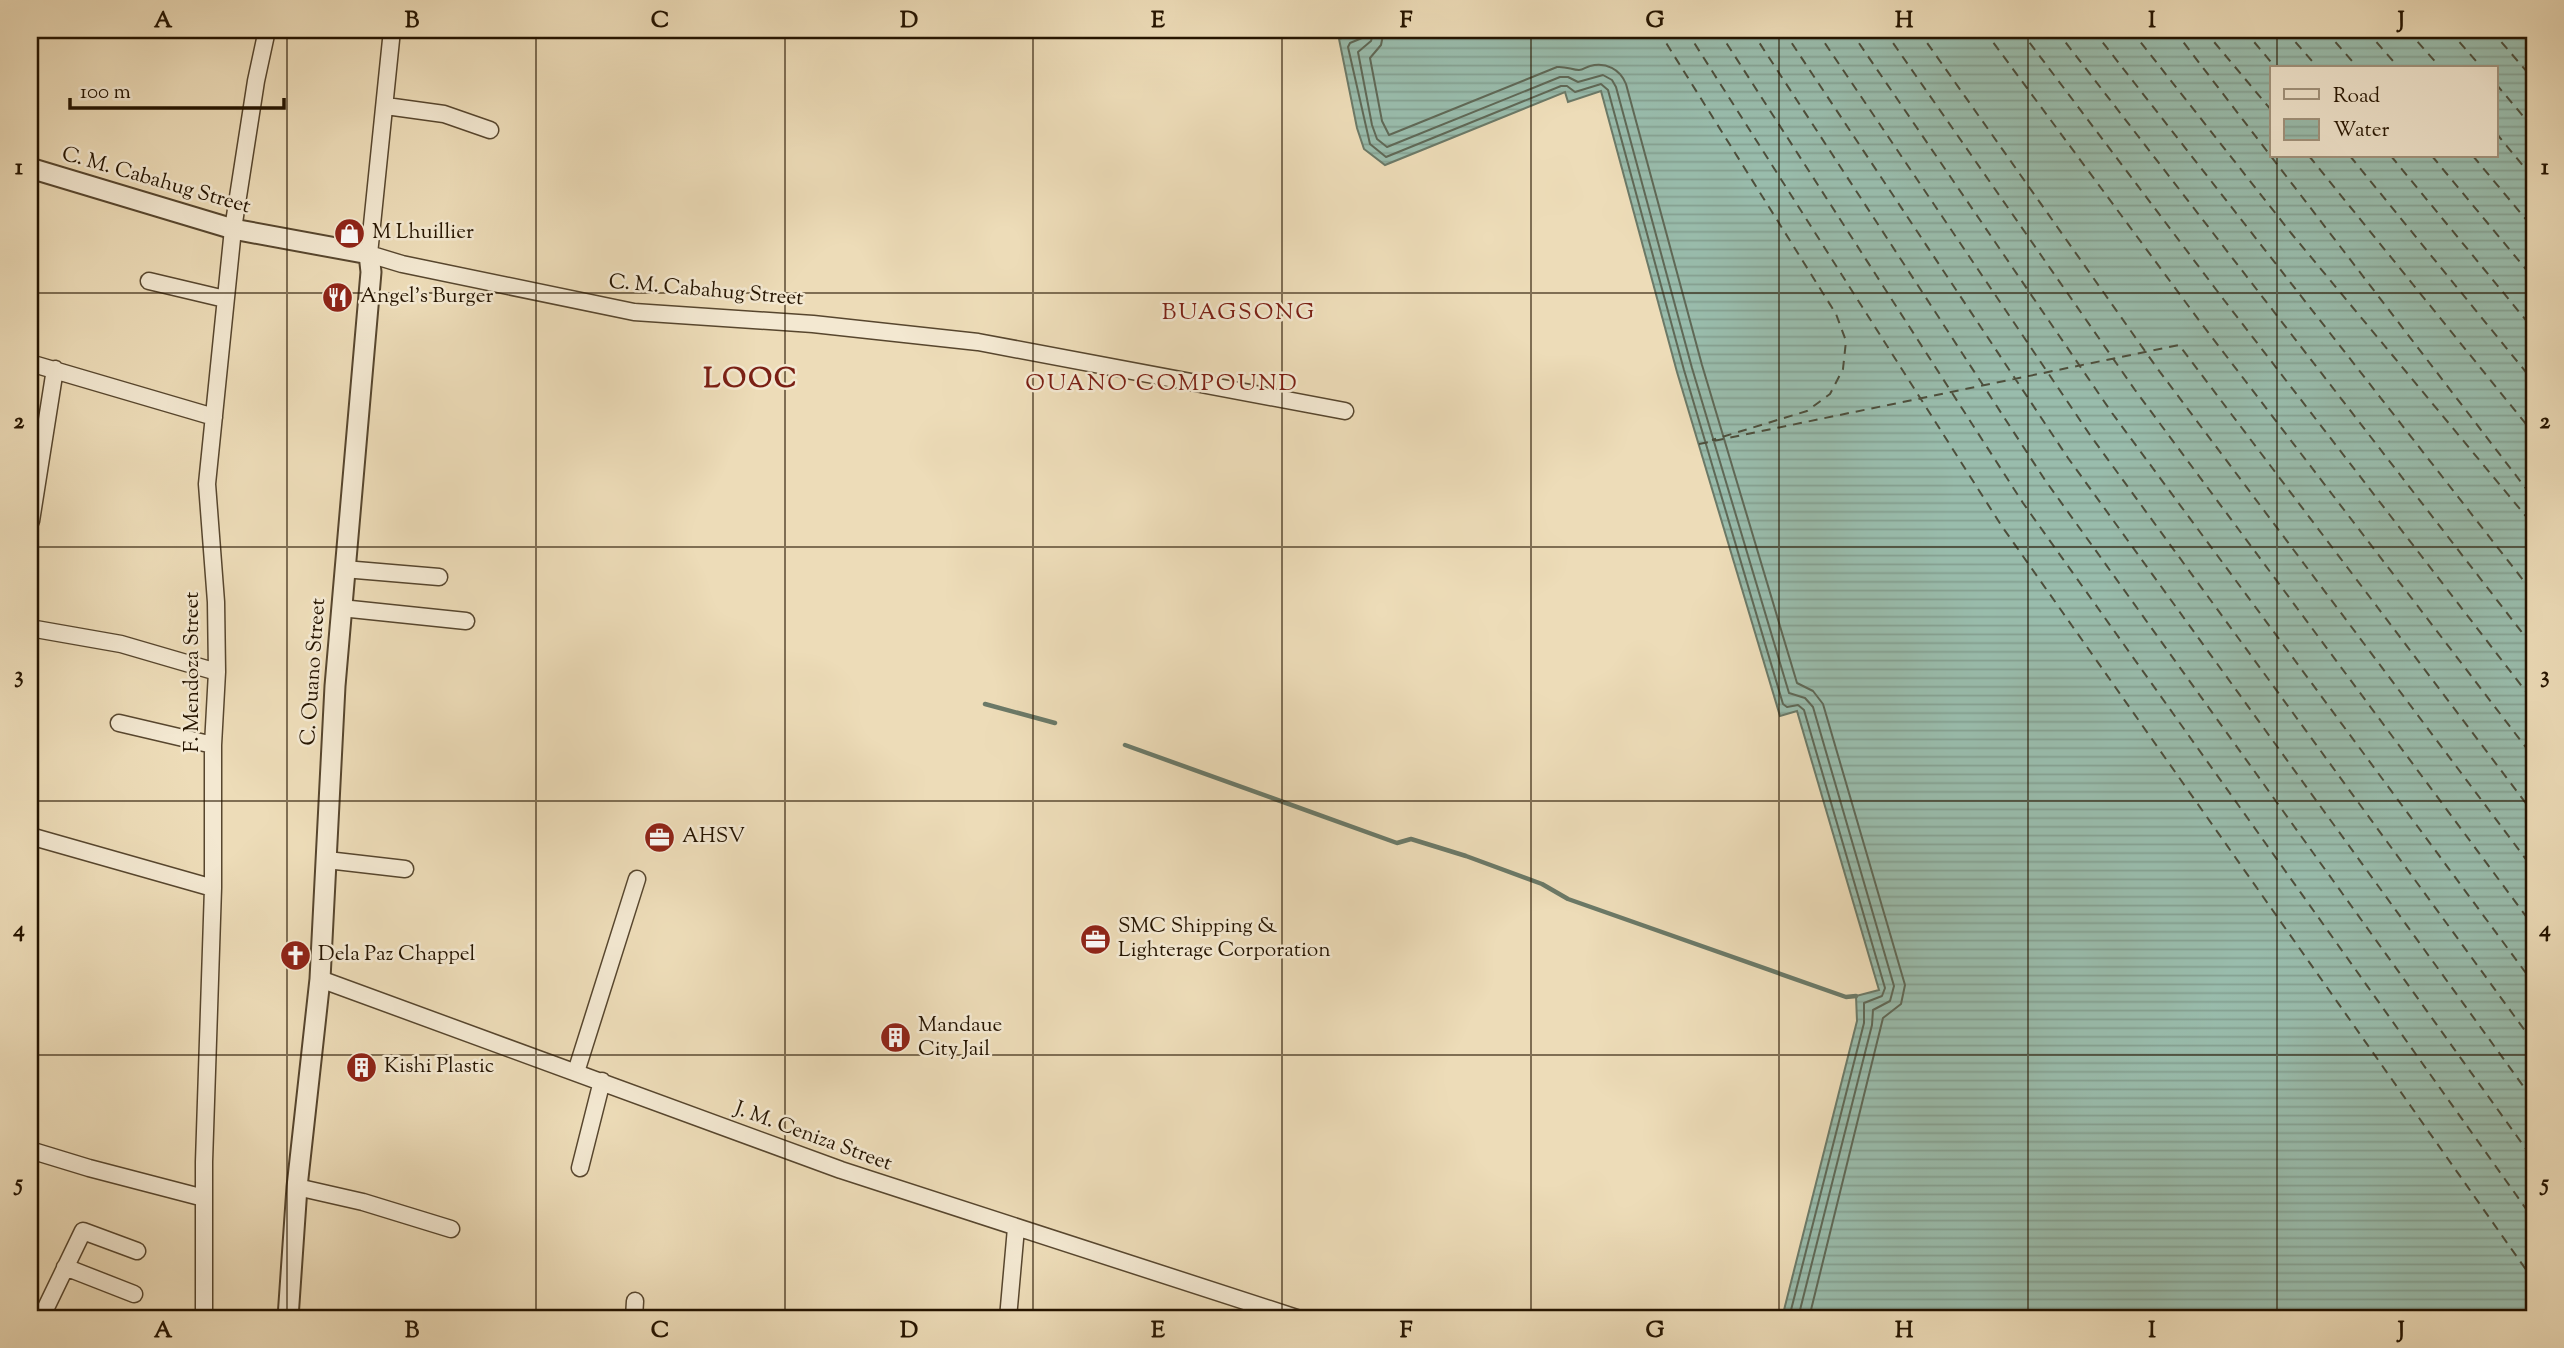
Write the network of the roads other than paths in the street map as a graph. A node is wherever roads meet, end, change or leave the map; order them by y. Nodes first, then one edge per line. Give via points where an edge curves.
1 (267, 30) edge
2 (392, 30) edge
3 (386, 106) junction
4 (490, 130) dead end
5 (30, 168) edge
6 (233, 229) junction
7 (369, 254) junction
8 (149, 281) dead end
9 (225, 299) junction
10 (30, 363) edge
11 (55, 369) junction
12 (1345, 411) dead end
13 (214, 417) junction
14 (31, 521) edge
15 (344, 569) junction
16 (439, 577) dead end
17 (341, 608) junction
18 (466, 621) dead end
19 (30, 628) edge
20 (217, 672) junction
21 (119, 723) dead end
22 (213, 745) junction
23 (30, 836) edge
24 (327, 860) junction
25 (405, 869) dead end
26 (637, 879) dead end
27 (214, 887) junction
28 (320, 979) junction
29 (576, 1072) junction
30 (602, 1081) junction
31 (30, 1150) edge
32 (580, 1168) dead end
33 (297, 1187) junction
34 (204, 1198) junction
35 (1016, 1228) junction
36 (452, 1229) dead end
37 (137, 1251) dead end
38 (65, 1267) junction
39 (134, 1294) dead end
40 (635, 1301) dead end
41 (40, 1318) edge
42 (204, 1318) edge
43 (288, 1318) edge
44 (634, 1318) edge
45 (1008, 1318) edge
46 (1297, 1318) edge

1 - 6 street, F. Mendoza Street
2 - 3 street, C. Ouano Street
3 - 4 street via 444,114
3 - 7 street, C. Ouano Street
5 - 6 street, C. M. Cabahug Street
6 - 7 street, C. M. Cabahug Street
6 - 9 street, F. Mendoza Street
7 - 12 street, C. M. Cabahug Street via 634,312 813,324 978,342
7 - 15 street, C. Ouano Street
8 - 9 street
9 - 13 street, F. Mendoza Street
10 - 11 street
11 - 13 street
11 - 14 street
13 - 20 street, F. Mendoza Street via 207,484
15 - 16 street
15 - 17 street, C. Ouano Street
17 - 18 street
17 - 24 street, C. Ouano Street
19 - 20 street via 121,644
20 - 22 street, F. Mendoza Street
21 - 22 street
22 - 27 street, F. Mendoza Street
23 - 27 street
24 - 25 street
24 - 28 street, C. Ouano Street
26 - 29 street
27 - 34 street, F. Mendoza Street
28 - 29 street, J. M. Ceniza Street
28 - 33 street, C. Ouano Street
29 - 30 street, J. M. Ceniza Street
30 - 32 street
30 - 35 street, J. M. Ceniza Street via 776,1147
31 - 34 street
33 - 36 street
33 - 43 street, C. Ouano Street
34 - 42 street, F. Mendoza Street
35 - 45 street
35 - 46 street, J. M. Ceniza Street
37 - 38 street via 83,1231
38 - 39 street
38 - 41 street
40 - 44 street

